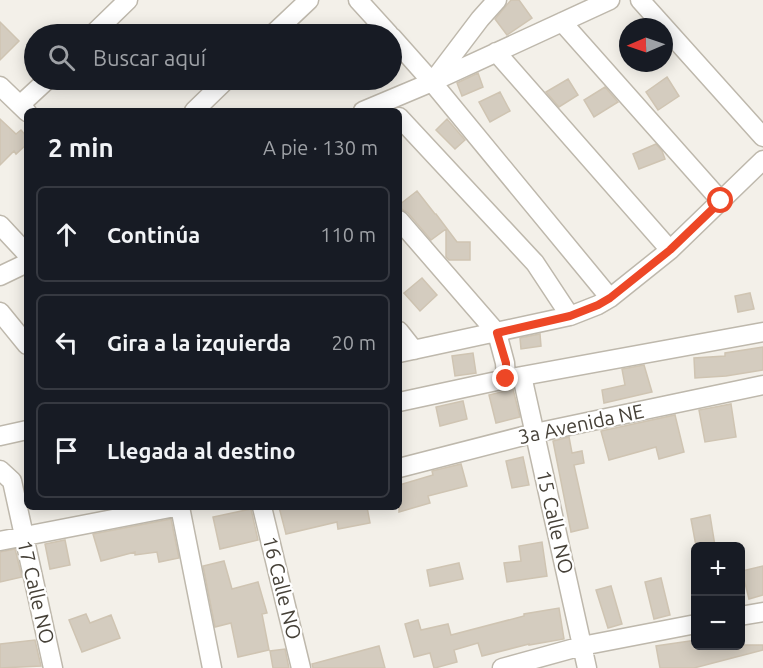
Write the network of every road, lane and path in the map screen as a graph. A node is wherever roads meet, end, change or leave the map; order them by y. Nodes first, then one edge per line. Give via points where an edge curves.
1 (128, 0) edge
2 (309, 0) edge
3 (358, 0) edge
4 (497, 0) edge
5 (610, 0) edge
6 (640, 0) edge
7 (562, 22) junction
8 (103, 24) edge
9 (284, 24) edge
10 (379, 24) edge
11 (402, 49) edge
12 (496, 52) junction
13 (432, 82) junction
14 (0, 86) edge
15 (39, 90) edge
16 (216, 90) edge
17 (389, 106) edge
18 (25, 108) edge
19 (197, 108) edge
20 (24, 109) edge
21 (402, 120) edge
22 (763, 137) edge
23 (763, 160) edge
24 (721, 201) junction
25 (402, 223) edge
26 (0, 225) edge
27 (670, 250) junction
28 (24, 251) edge
29 (24, 264) edge
30 (0, 276) edge
31 (610, 298) junction
32 (0, 312) edge
33 (570, 316) junction
34 (763, 332) edge
35 (497, 333) junction
36 (24, 341) edge
37 (407, 351) edge
38 (514, 378) junction
39 (763, 385) edge
40 (402, 401) edge
41 (24, 431) edge
42 (535, 434) junction
43 (0, 436) edge
44 (402, 467) edge
45 (10, 478) edge
46 (159, 510) edge
47 (181, 510) edge
48 (263, 510) edge
49 (24, 536) junction
50 (0, 541) edge
51 (763, 612) edge
52 (745, 615) edge
53 (691, 625) edge
54 (582, 646) junction
55 (53, 668) edge
56 (212, 668) edge
57 (301, 668) edge
58 (502, 668) edge
59 (587, 668) edge

1 - 8 street
2 - 9 street
3 - 10 street
4 - 13 street
5 - 7 street
6 - 22 street
7 - 12 street
7 - 24 street
11 - 13 street
12 - 13 street
12 - 27 street
13 - 17 street
13 - 31 street
14 - 20 street
15 - 18 street
16 - 19 street
21 - 33 street via 535,263
23 - 24 street
24 - 27 street
25 - 35 street
26 - 28 street
27 - 31 street
29 - 30 street
31 - 33 street
32 - 36 street
33 - 35 street
34 - 38 street
35 - 37 street
35 - 38 street, 15 Calle NO
38 - 40 street
38 - 42 street, 15 Calle NO
39 - 42 street, 3a Avenida NE
41 - 43 street
42 - 44 street, 3a Avenida NE
42 - 54 street, 15 Calle NO
45 - 49 street, 17 Calle NO
46 - 49 street
47 - 56 street
48 - 57 street, 16 Calle NO
49 - 50 street
49 - 55 street, 17 Calle NO
51 - 52 street
53 - 54 street
54 - 58 street
54 - 59 street, 15 Calle NO

